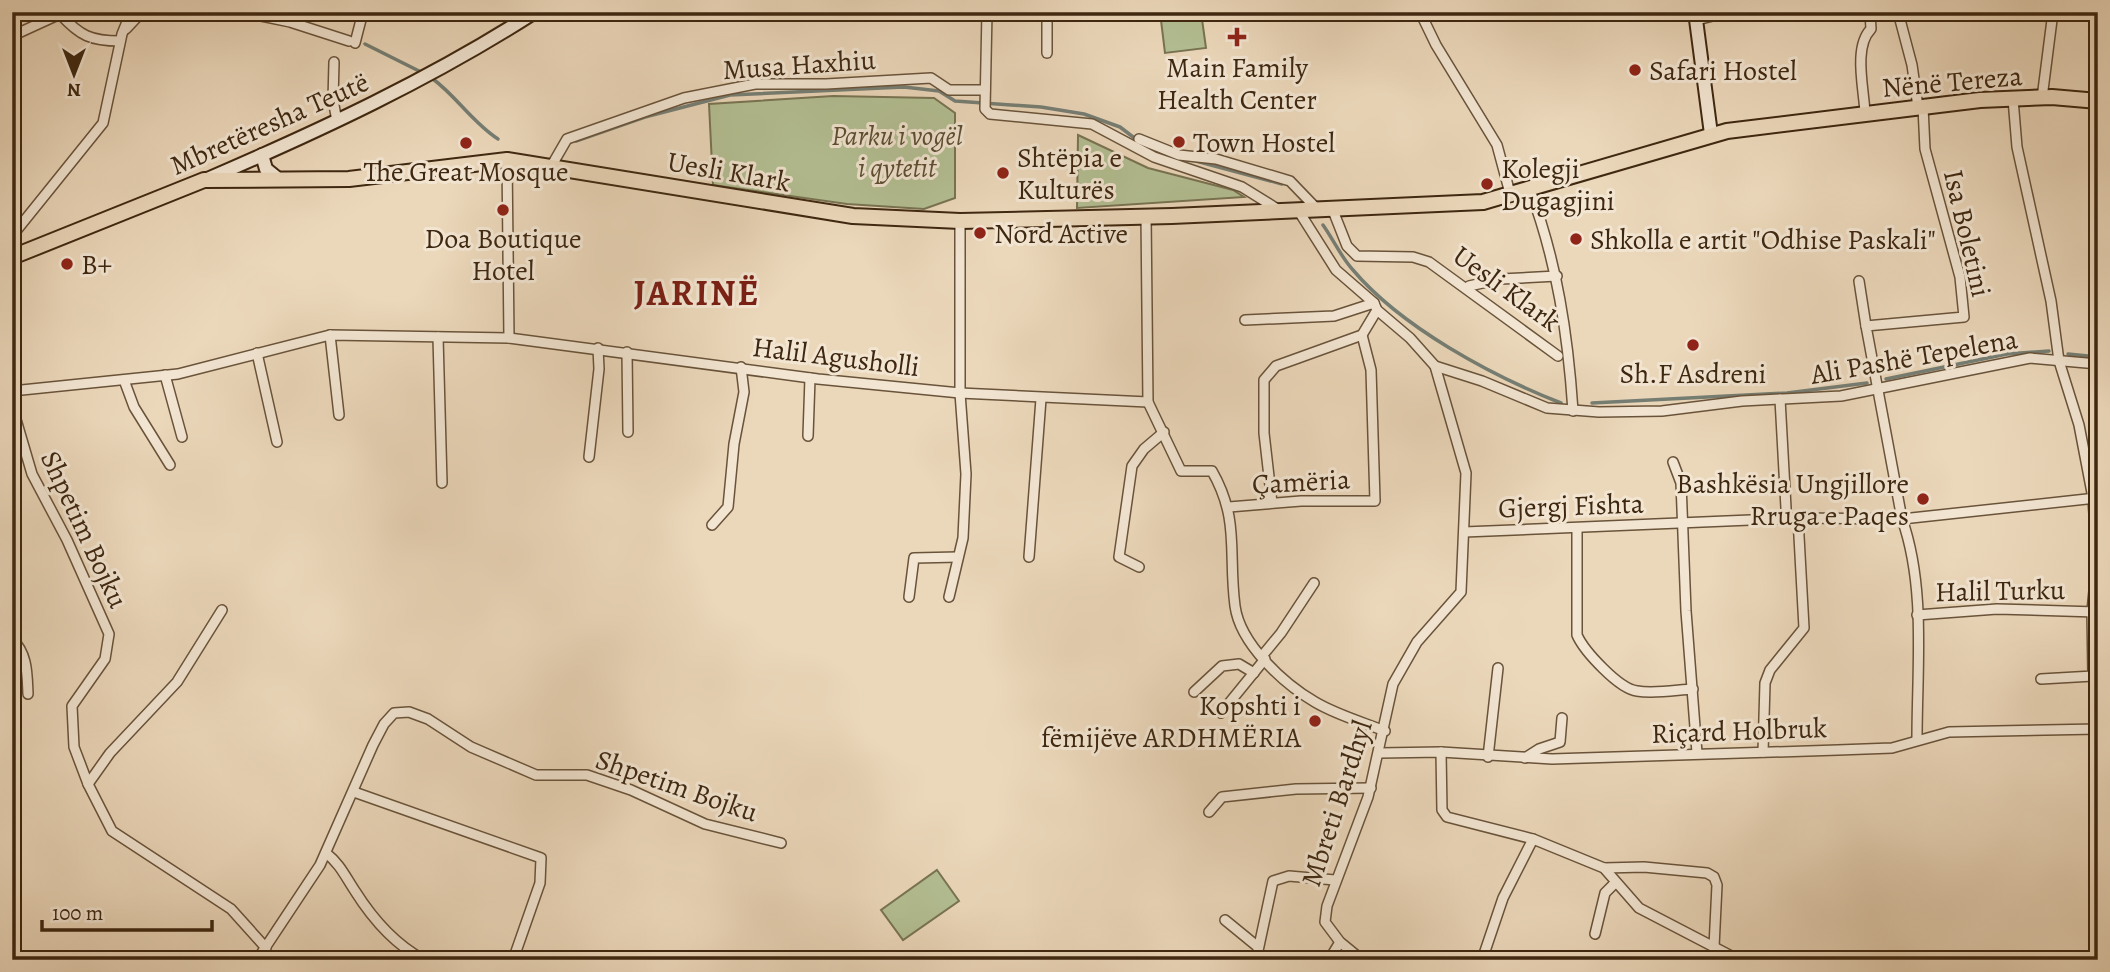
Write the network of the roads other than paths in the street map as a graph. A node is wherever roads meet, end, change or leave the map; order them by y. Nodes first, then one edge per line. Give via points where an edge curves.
1 (131, 12) edge
2 (142, 12) edge
3 (242, 12) edge
4 (363, 12) edge
5 (536, 12) edge
6 (988, 12) edge
7 (1048, 12) edge
8 (1420, 12) edge
9 (1728, 12) edge
10 (1870, 12) edge
11 (1898, 12) edge
12 (2053, 12) edge
13 (60, 14) edge
14 (1696, 16) edge
15 (12, 36) edge
16 (121, 38) junction
17 (1047, 53) dead end
18 (334, 62) dead end
19 (985, 95) junction
20 (2042, 98) junction
21 (2012, 99) junction
22 (2098, 101) edge
23 (1920, 107) junction
24 (1865, 113) junction
25 (337, 121) junction
26 (1711, 134) junction
27 (1139, 139) dead end
28 (262, 155) junction
29 (507, 160) junction
30 (552, 164) junction
31 (277, 178) junction
32 (204, 180) junction
33 (1530, 190) junction
34 (1511, 197) junction
35 (1298, 209) junction
36 (1325, 209) junction
37 (1279, 210) junction
38 (1146, 215) junction
39 (960, 220) junction
40 (12, 236) edge
41 (12, 257) edge
42 (1557, 275) junction
43 (1859, 281) dead end
44 (1469, 286) dead end
45 (1375, 307) junction
46 (1245, 320) dead end
47 (1866, 326) junction
48 (330, 335) junction
49 (1362, 335) junction
50 (438, 337) junction
51 (509, 338) junction
52 (598, 348) junction
53 (626, 352) junction
54 (257, 353) junction
55 (1558, 356) dead end
56 (2059, 361) junction
57 (2098, 364) edge
58 (1435, 366) junction
59 (741, 367) junction
60 (165, 375) junction
61 (810, 378) junction
62 (124, 380) junction
63 (1878, 390) junction
64 (12, 391) edge
65 (960, 394) junction
66 (1041, 399) junction
67 (1780, 399) junction
68 (1148, 402) junction
69 (12, 406) edge
70 (1573, 411) junction
71 (339, 415) dead end
72 (628, 432) dead end
73 (1164, 432) junction
74 (808, 436) dead end
75 (181, 437) dead end
76 (277, 442) dead end
77 (589, 457) dead end
78 (1673, 462) dead end
79 (170, 465) dead end
80 (442, 483) dead end
81 (2095, 498) edge
82 (1272, 503) junction
83 (1229, 508) junction
84 (1786, 508) dead end
85 (1798, 518) junction
86 (1902, 519) junction
87 (1683, 524) junction
88 (712, 525) dead end
89 (1577, 528) junction
90 (1464, 532) junction
91 (958, 557) junction
92 (1029, 557) dead end
93 (1139, 567) dead end
94 (1314, 583) dead end
95 (909, 597) dead end
96 (949, 597) dead end
97 (222, 610) dead end
98 (2095, 612) edge
99 (1917, 615) junction
100 (14, 645) edge
101 (1264, 657) junction
102 (1498, 668) dead end
103 (1254, 673) junction
104 (2041, 679) dead end
105 (1693, 689) junction
106 (1194, 692) dead end
107 (28, 694) dead end
108 (1221, 713) dead end
109 (1562, 718) dead end
110 (2098, 729) edge
111 (1385, 731) junction
112 (1917, 739) junction
113 (1441, 752) junction
114 (1763, 752) junction
115 (1380, 753) junction
116 (1697, 753) junction
117 (1488, 757) junction
118 (1525, 758) junction
119 (88, 784) junction
120 (1371, 788) junction
121 (354, 792) junction
122 (1209, 812) dead end
123 (1533, 838) junction
124 (781, 843) dead end
125 (326, 853) junction
126 (1604, 868) junction
127 (1335, 880) junction
128 (1615, 883) junction
129 (1225, 920) dead end
130 (1595, 934) dead end
131 (1340, 942) junction
132 (1258, 947) junction
133 (1714, 947) junction
134 (263, 955) edge
135 (424, 960) edge
136 (513, 960) edge
137 (1256, 960) edge
138 (1329, 960) edge
139 (1362, 960) edge
140 (1482, 960) edge
141 (1739, 960) edge

1 - 16 street
2 - 16 street
3 - 4 street via 352,42
5 - 25 main road, Mbretëresha Teutë via 425,78
6 - 19 street
7 - 17 street
8 - 34 street via 1497,145
9 - 14 street
10 - 24 street, Nënë Tereza via 1871,29 1864,36 1862,49
11 - 23 street
12 - 20 street, Nënë Tereza
13 - 15 street
13 - 16 street via 74,29 97,41
14 - 26 main road
16 - 40 street via 103,123
18 - 25 street
19 - 30 street, Musa Haxhiu via 949,90 931,78 755,84 684,98 567,139
19 - 37 street via 985,109 990,114 1092,124 1154,157 1242,187
20 - 21 main road, Nënë Tereza
20 - 22 main road, Nënë Tereza
21 - 23 main road, Nënë Tereza
21 - 56 street via 2017,147 2051,301
23 - 24 main road, Nënë Tereza
23 - 47 street, Isa Boletini via 1925,149 1960,277 1964,317
24 - 26 main road, Nënë Tereza
25 - 28 main road, Mbretëresha Teutë
26 - 33 main road, Uesli Klark
27 - 36 street via 1178,155 1216,159 1290,181
28 - 31 main road via 266,169
28 - 32 main road, Mbretëresha Teutë
29 - 30 main road, Uesli Klark
29 - 31 main road, Uesli Klark via 349,179
29 - 51 street
30 - 39 main road, Uesli Klark via 853,216
31 - 32 main road, Uesli Klark
32 - 41 main road, Mbretëresha Teutë
33 - 34 main road, Uesli Klark
33 - 42 street
34 - 36 main road, Uesli Klark
35 - 36 main road, Uesli Klark
35 - 37 main road, Uesli Klark
35 - 45 street, Mbreti Bardhyl via 1336,270
36 - 55 street, Uesli Klark via 1357,256 1413,257 1429,262
37 - 38 main road, Uesli Klark
38 - 39 main road, Uesli Klark
38 - 68 street
39 - 65 street
42 - 44 street
42 - 70 street
43 - 47 street
45 - 46 street via 1334,316
45 - 49 street
45 - 58 street, Mbreti Bardhyl
47 - 63 street
48 - 50 street, Halil Agusholli
48 - 54 street, Halil Agusholli
48 - 71 street
49 - 82 street via 1276,366 1264,380
49 - 82 street, Çamëria via 1371,370 1375,501
50 - 51 street, Halil Agusholli
50 - 80 street
51 - 52 street, Halil Agusholli
52 - 53 street, Halil Agusholli
52 - 77 street
53 - 59 street, Halil Agusholli
53 - 72 street
54 - 60 street, Halil Agusholli
54 - 76 street
56 - 57 street, Ali Pashë Tepelena
56 - 63 street, Ali Pashë Tepelena via 2030,358 1922,377
56 - 81 street
58 - 70 street, Ali Pashë Tepelena via 1547,408
58 - 90 street, Mbreti Bardhyl via 1466,473
59 - 61 street, Halil Agusholli
59 - 88 street via 744,392 728,506
60 - 62 street, Halil Agusholli
60 - 75 street
61 - 65 street, Halil Agusholli
61 - 74 street
62 - 64 street, Halil Agusholli
62 - 79 street via 134,407
63 - 67 street, Ali Pashë Tepelena
63 - 86 street
65 - 66 street, Halil Agusholli
65 - 91 street via 966,474
66 - 68 street, Halil Agusholli
66 - 92 street
67 - 70 street, Ali Pashë Tepelena via 1662,411
67 - 84 street, Ali Pashë Tepelena
68 - 73 street
69 - 119 street, Shpetim Bojku via 32,474 108,634 105,659 72,706 74,747
73 - 83 street via 1181,471 1212,471
73 - 93 street via 1132,466 1119,557
78 - 87 street via 1681,482
81 - 86 street, Gjergj Fishta
81 - 98 street
82 - 83 street, Çamëria
83 - 101 street via 1235,608 1247,636
85 - 86 street, Gjergj Fishta
85 - 87 street, Gjergj Fishta
85 - 114 street via 1804,628 1765,682
86 - 99 street via 1913,549
87 - 89 street, Gjergj Fishta
87 - 105 street
89 - 90 street, Gjergj Fishta
89 - 105 street via 1577,635 1582,646 1626,687 1637,691
90 - 111 street, Mbreti Bardhyl via 1461,592 1417,642 1393,684
91 - 95 street via 914,558
91 - 96 street
94 - 101 street
97 - 119 street via 177,682 110,753
98 - 99 street, Halil Turku via 1997,609
98 - 104 street, Halil Turku via 2093,676
99 - 112 street
100 - 107 street via 27,663
101 - 103 street
101 - 111 street via 1315,702
102 - 117 street
103 - 106 street via 1239,664 1222,666
103 - 108 street
105 - 116 street
109 - 118 street via 1560,742
110 - 112 street, Riçard Holbruk via 1949,732
111 - 115 street, Mbreti Bardhyl
112 - 114 street, Riçard Holbruk via 1892,748
113 - 115 street, Riçard Holbruk
113 - 117 street, Riçard Holbruk
113 - 123 street via 1441,810 1447,817
114 - 116 street, Riçard Holbruk
115 - 120 street, Mbreti Bardhyl
116 - 118 street, Riçard Holbruk
117 - 118 street, Riçard Holbruk
119 - 134 street, Shpetim Bojku via 112,831 232,909
120 - 122 street via 1296,789 1223,797
120 - 127 street, Mbreti Bardhyl
121 - 124 street, Shpetim Bojku via 384,724 394,713 408,712 428,719 471,747 536,775 587,775 705,824
121 - 125 street, Shpetim Bojku
121 - 136 street via 541,858 541,883
123 - 126 street
123 - 140 street via 1503,898
125 - 134 street, Shpetim Bojku
125 - 135 street via 340,864 379,924
126 - 128 street
126 - 133 street via 1644,867 1714,877
127 - 131 street, Mbreti Bardhyl via 1325,922
127 - 132 street via 1289,876 1273,881
128 - 130 street via 1605,892
128 - 133 street via 1639,908
129 - 132 street
131 - 138 street
131 - 139 street
132 - 137 street
133 - 141 street

